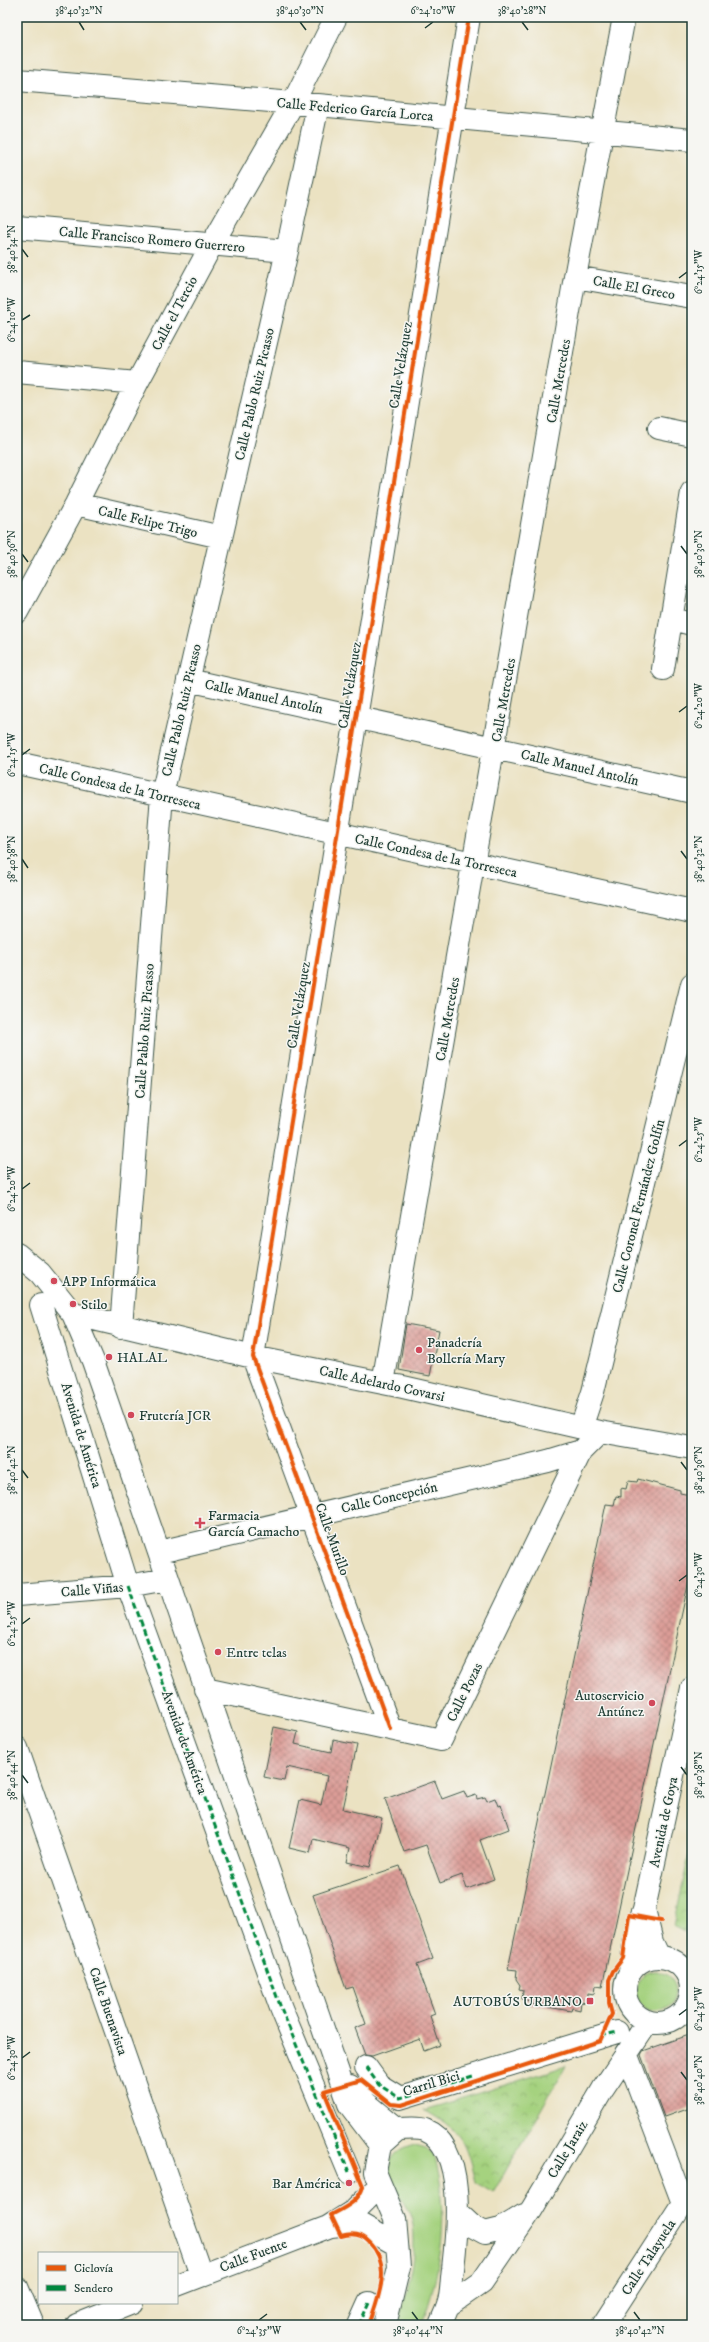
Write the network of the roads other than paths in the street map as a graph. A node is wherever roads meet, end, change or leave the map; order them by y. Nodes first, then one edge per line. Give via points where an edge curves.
1 (336, 17) edge
2 (469, 17) edge
3 (624, 17) edge
4 (17, 80) edge
5 (293, 103) junction
6 (318, 105) junction
7 (452, 118) junction
8 (603, 131) junction
9 (692, 140) edge
10 (17, 227) edge
11 (212, 244) junction
12 (287, 251) junction
13 (575, 277) junction
14 (692, 296) edge
15 (17, 372) edge
16 (137, 383) junction
17 (659, 428) dead end
18 (692, 435) edge
19 (692, 492) edge
20 (76, 504) junction
21 (221, 537) junction
22 (17, 612) edge
23 (682, 622) edge
24 (663, 669) dead end
25 (188, 680) junction
26 (355, 716) junction
27 (495, 747) junction
28 (17, 763) edge
29 (692, 792) edge
30 (162, 795) junction
31 (337, 835) junction
32 (475, 862) junction
33 (692, 911) edge
34 (692, 984) edge
35 (17, 1254) edge
36 (41, 1305) dead end
37 (73, 1314) junction
38 (121, 1327) junction
39 (252, 1357) junction
40 (383, 1383) junction
41 (553, 1421) junction
42 (590, 1430) junction
43 (692, 1448) edge
44 (581, 1451) junction
45 (548, 1461) junction
46 (313, 1515) junction
47 (159, 1552) junction
48 (168, 1579) junction
49 (128, 1586) junction
50 (17, 1595) edge
51 (692, 1688) edge
52 (205, 1689) junction
53 (390, 1729) junction
54 (17, 1748) edge
55 (644, 1909) junction
56 (659, 1957) junction
57 (630, 1972) junction
58 (691, 1984) edge
59 (629, 2006) junction
60 (682, 2018) edge
61 (648, 2022) junction
62 (617, 2032) junction
63 (626, 2053) junction
64 (366, 2067) dead end
65 (340, 2074) junction
66 (603, 2089) junction
67 (398, 2129) junction
68 (380, 2145) junction
69 (349, 2172) dead end
70 (379, 2186) junction
71 (532, 2209) junction
72 (458, 2213) junction
73 (328, 2227) junction
74 (397, 2245) junction
75 (201, 2275) junction
76 (178, 2285) edge
77 (17, 2288) edge
78 (369, 2303) dead end
79 (130, 2304) edge
80 (449, 2305) junction
81 (33, 2325) edge
82 (77, 2325) edge
83 (359, 2325) edge
84 (385, 2325) edge
85 (440, 2325) edge
86 (604, 2325) edge

1 - 5 street, Calle el Tercio
2 - 7 street, Calle Velázquez
3 - 8 street, Calle Mercedes
4 - 5 street, Calle Federico García Lorca
5 - 6 street, Calle Federico García Lorca
5 - 11 street, Calle el Tercio
6 - 7 street, Calle Federico García Lorca
6 - 12 street, Calle Pablo Ruiz Picasso
7 - 8 street, Calle Federico García Lorca
7 - 26 street, Calle Velázquez
8 - 9 street, Calle Federico García Lorca
8 - 13 street, Calle Mercedes
10 - 11 street, Calle Francisco Romero Guerrero
11 - 12 street, Calle Francisco Romero Guerrero
11 - 16 street, Calle el Tercio
12 - 21 street, Calle Pablo Ruiz Picasso
13 - 14 street, Calle El Greco
13 - 27 street, Calle Mercedes
15 - 16 street
16 - 20 street, Calle el Tercio
17 - 18 street
19 - 23 street
20 - 21 street, Calle Felipe Trigo
20 - 22 street, Calle el Tercio
21 - 25 street, Calle Pablo Ruiz Picasso
23 - 24 street
25 - 26 street, Calle Manuel Antolín
25 - 30 street, Calle Pablo Ruiz Picasso
26 - 27 street, Calle Manuel Antolín
26 - 31 street, Calle Velázquez
27 - 29 street, Calle Manuel Antolín
27 - 32 street, Calle Mercedes
28 - 30 street, Calle Condesa de la Torreseca
30 - 31 street, Calle Condesa de la Torreseca
30 - 38 street, Calle Pablo Ruiz Picasso
31 - 32 street, Calle Condesa de la Torreseca
31 - 39 street, Calle Velázquez
32 - 33 street, Calle Condesa de la Torreseca
32 - 40 street, Calle Mercedes
34 - 42 street, Calle Coronel Fernández Golfín via 594,1392
35 - 37 street via 40,1273
36 - 49 street, Avenida de América
37 - 38 street, Calle Adelardo Covarsi
37 - 47 street via 93,1361
38 - 39 street, Calle Adelardo Covarsi
39 - 40 street, Calle Adelardo Covarsi
39 - 46 street, Calle Murillo
40 - 41 street, Calle Adelardo Covarsi
41 - 42 street, Calle Adelardo Covarsi
41 - 45 street via 560,1441 558,1452
42 - 43 street, Calle Adelardo Covarsi
42 - 44 street, Calle Pozas
44 - 45 street, Calle Concepción
44 - 53 street, Calle Pozas via 441,1740
45 - 46 street, Calle Concepción
46 - 47 street, Calle Concepción
46 - 53 street, Calle Murillo
47 - 48 street
48 - 49 street, Calle Viñas
48 - 52 street
49 - 50 street, Calle Viñas
49 - 69 street, Avenida de América via 281,2008
51 - 55 street, Avenida de Goya
52 - 53 street, Calle Pozas
52 - 65 street
54 - 75 street, Calle Buenavista
55 - 56 street, Avenida de Goya via 652,1942
55 - 57 street, Avenida de Goya via 636,1931
56 - 57 street via 648,1958
56 - 58 street via 673,1961 684,1970
57 - 59 street via 625,1983
58 - 60 street via 690,1998
59 - 61 street via 637,2016
59 - 62 street, Calle Jaraiz
60 - 61 street via 660,2023
61 - 63 street, Calle Jaraiz
62 - 64 street via 400,2098 379,2085
62 - 66 street, Calle Jaraiz
63 - 66 street, Calle Jaraiz
63 - 86 street, Calle Talayuela via 682,2203
65 - 67 street via 366,2103
65 - 68 street via 349,2104
66 - 71 street, Calle Jaraiz
67 - 68 street
67 - 72 street via 425,2129 436,2138 447,2153 453,2172
68 - 70 street via 375,2172
70 - 73 street, Calle Fuente via 355,2210
70 - 74 street via 395,2219
71 - 72 street, Calle Jaraiz via 514,2223 484,2233
71 - 80 street, Calle Jaraiz via 482,2282
72 - 80 street
73 - 74 street, Calle Fuente via 358,2223
73 - 75 street, Calle Fuente
74 - 84 street via 399,2267
75 - 76 street, Calle Fuente
77 - 81 street
78 - 83 street
79 - 82 street
80 - 85 street

